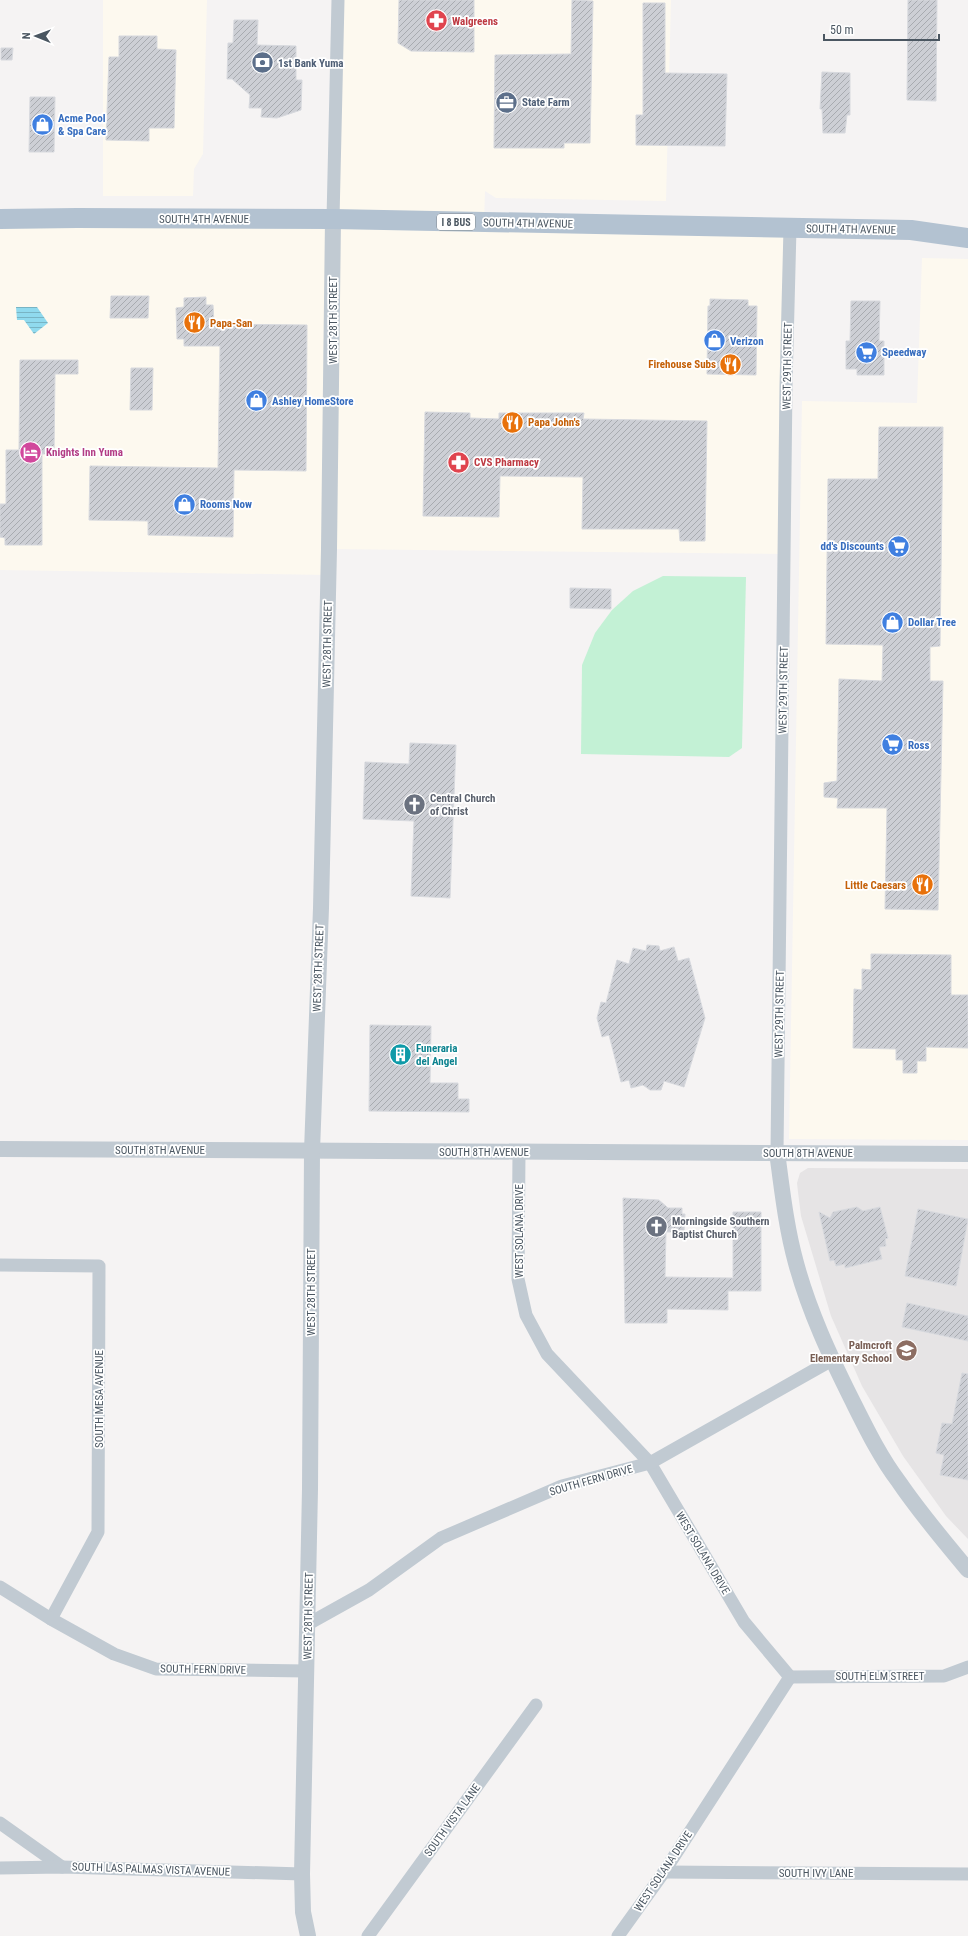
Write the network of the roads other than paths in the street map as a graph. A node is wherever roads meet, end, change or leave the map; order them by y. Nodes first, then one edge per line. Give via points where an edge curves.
1 (338, 0) edge
2 (0, 219) edge
3 (333, 219) junction
4 (968, 223) edge
5 (790, 228) junction
6 (911, 230) junction
7 (968, 238) edge
8 (0, 1149) edge
9 (312, 1151) junction
10 (519, 1152) junction
11 (777, 1152) junction
12 (968, 1154) edge
13 (0, 1265) edge
14 (832, 1360) junction
15 (650, 1463) junction
16 (968, 1570) edge
17 (0, 1587) edge
18 (51, 1619) junction
19 (308, 1624) junction
20 (968, 1667) edge
21 (307, 1671) junction
22 (790, 1677) junction
23 (536, 1705) dead end
24 (0, 1823) edge
25 (62, 1867) junction
26 (0, 1868) edge
27 (664, 1872) junction
28 (302, 1874) junction
29 (968, 1874) edge
30 (308, 1936) edge
31 (368, 1936) edge
32 (618, 1936) edge

1 - 3 street, WEST 28TH STREET
2 - 3 main road, SOUTH 4TH AVENUE / I 8 BUS
3 - 5 main road, SOUTH 4TH AVENUE / I 8 BUS
3 - 9 street, WEST 28TH STREET via 329,556 321,908
4 - 6 main road, SOUTH 4TH AVENUE / I 8 BUS
5 - 6 main road, SOUTH 4TH AVENUE / I 8 BUS
5 - 11 street, WEST 29TH STREET
6 - 7 main road, SOUTH 4TH AVENUE / I 8 BUS
8 - 9 street, SOUTH 8TH AVENUE
9 - 10 street, SOUTH 8TH AVENUE
9 - 19 street, WEST 28TH STREET
10 - 11 street, SOUTH 8TH AVENUE
10 - 15 street, WEST SOLANA DRIVE via 518,1279 526,1315 547,1354
11 - 12 street, SOUTH 8TH AVENUE
11 - 14 street via 796,1263
13 - 18 street, SOUTH MESA AVENUE via 99,1266 98,1532
14 - 15 street, SOUTH FERN DRIVE
14 - 16 street via 869,1434 899,1482
15 - 19 street, SOUTH FERN DRIVE via 562,1486 441,1538 369,1590
15 - 22 street, WEST SOLANA DRIVE via 744,1622
17 - 18 street, SOUTH FERN DRIVE
18 - 21 street, SOUTH FERN DRIVE via 114,1654 156,1669
19 - 21 street, WEST 28TH STREET
20 - 22 street, SOUTH ELM STREET via 944,1676
21 - 28 street, WEST 28TH STREET
22 - 27 street, WEST SOLANA DRIVE
23 - 31 street, SOUTH VISTA LANE
24 - 25 street
25 - 26 street, SOUTH LAS PALMAS VISTA AVENUE
25 - 28 street, SOUTH LAS PALMAS VISTA AVENUE
27 - 29 street, SOUTH IVY LANE
27 - 32 street, WEST SOLANA DRIVE
28 - 30 street, WEST 28TH STREET via 303,1912

